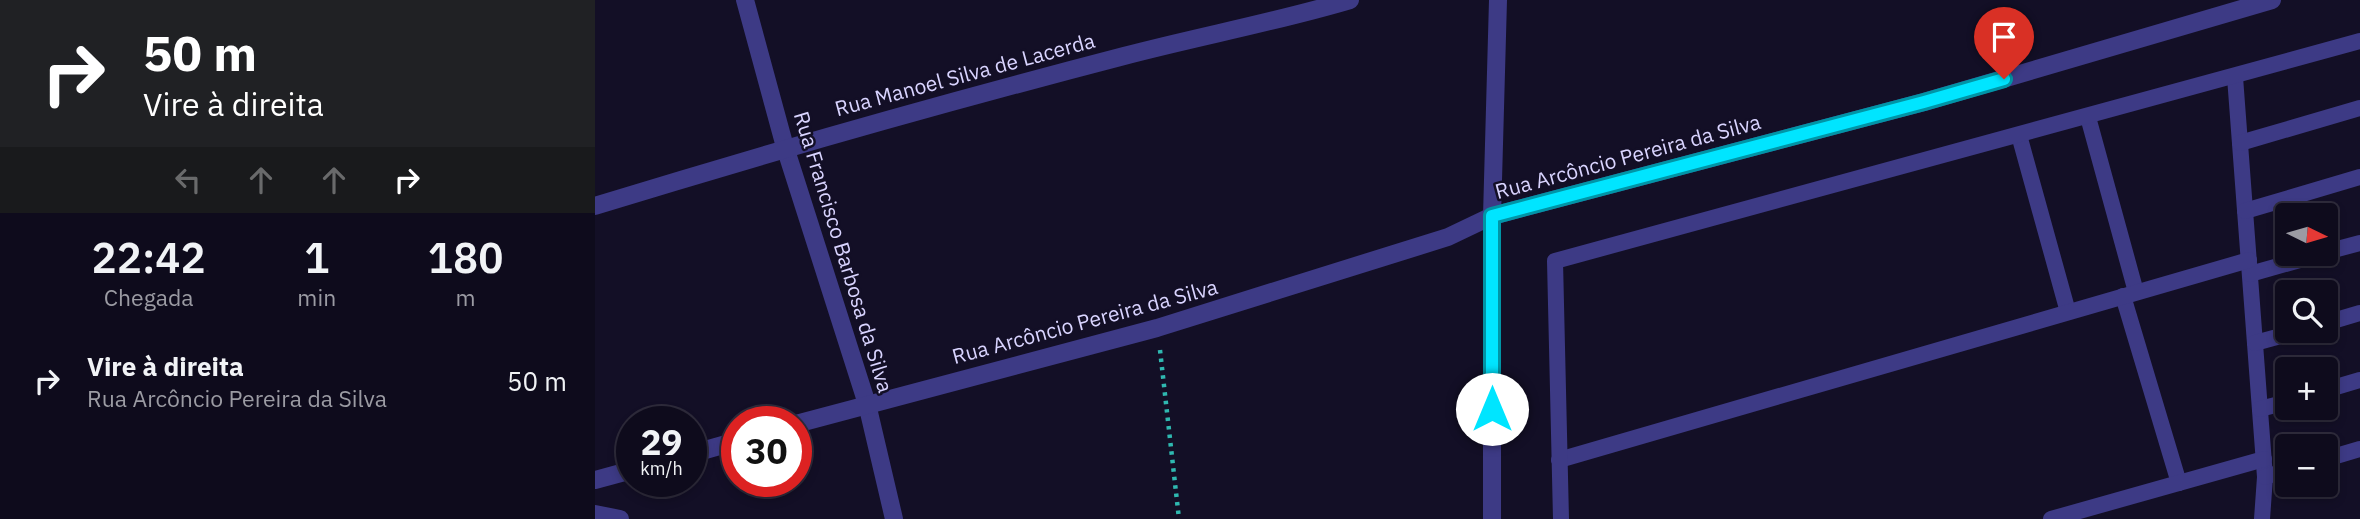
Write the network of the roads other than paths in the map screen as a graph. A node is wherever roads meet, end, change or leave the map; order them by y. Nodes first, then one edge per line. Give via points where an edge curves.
1 (745, 0) edge
2 (1350, 0) edge
3 (1498, 0) edge
4 (2272, 0) edge
5 (2360, 41) edge
6 (2235, 77) junction
7 (2360, 108) edge
8 (2088, 117) junction
9 (2019, 135) junction
10 (2241, 143) junction
11 (785, 147) junction
12 (2360, 177) edge
13 (595, 206) edge
14 (2245, 211) junction
15 (1492, 216) junction
16 (2360, 243) edge
17 (2338, 249) edge
18 (2275, 262) edge
19 (2250, 267) junction
20 (2129, 294) junction
21 (2068, 312) junction
22 (2360, 313) edge
23 (2338, 319) edge
24 (2275, 338) edge
25 (2255, 343) junction
26 (2360, 380) edge
27 (2338, 386) edge
28 (867, 404) junction
29 (2275, 405) edge
30 (2260, 410) junction
31 (812, 419) edge
32 (2360, 449) edge
33 (2338, 455) edge
34 (2264, 459) junction
35 (1559, 460) junction
36 (616, 474) edge
37 (2275, 474) edge
38 (2265, 477) junction
39 (595, 480) edge
40 (2179, 483) junction
41 (595, 514) edge
42 (621, 519) edge
43 (894, 519) edge
44 (1492, 519) edge
45 (1561, 519) edge
46 (2051, 519) edge
47 (2262, 519) edge

1 - 11 street, Rua Francisco Barbosa da Silva
2 - 11 street, Rua Manoel Silva de Lacerda
3 - 15 street
4 - 15 street, Rua Arcôncio Pereira da Silva via 1924,102
5 - 6 lane
6 - 8 lane
6 - 10 lane
7 - 10 lane
8 - 9 lane
8 - 20 lane
9 - 21 lane
9 - 35 lane via 1555,261
10 - 14 lane
11 - 13 street, Rua Manoel Silva de Lacerda
11 - 28 street, Rua Francisco Barbosa da Silva
12 - 14 lane
14 - 19 lane
15 - 28 street, Rua Arcôncio Pereira da Silva via 1448,237 1157,328
15 - 44 street
16 - 17 lane
18 - 19 lane
19 - 20 lane
19 - 25 lane
20 - 21 lane
20 - 40 lane
21 - 35 lane
22 - 23 lane
24 - 25 lane
25 - 30 lane
26 - 27 lane
28 - 31 street, Rua Arcôncio Pereira da Silva
28 - 43 street, Rua Francisco Barbosa da Silva
29 - 30 lane
30 - 34 lane
32 - 33 lane
34 - 38 lane
34 - 40 lane
35 - 45 lane
36 - 39 street
37 - 38 lane
38 - 47 lane
40 - 46 lane
41 - 42 street

